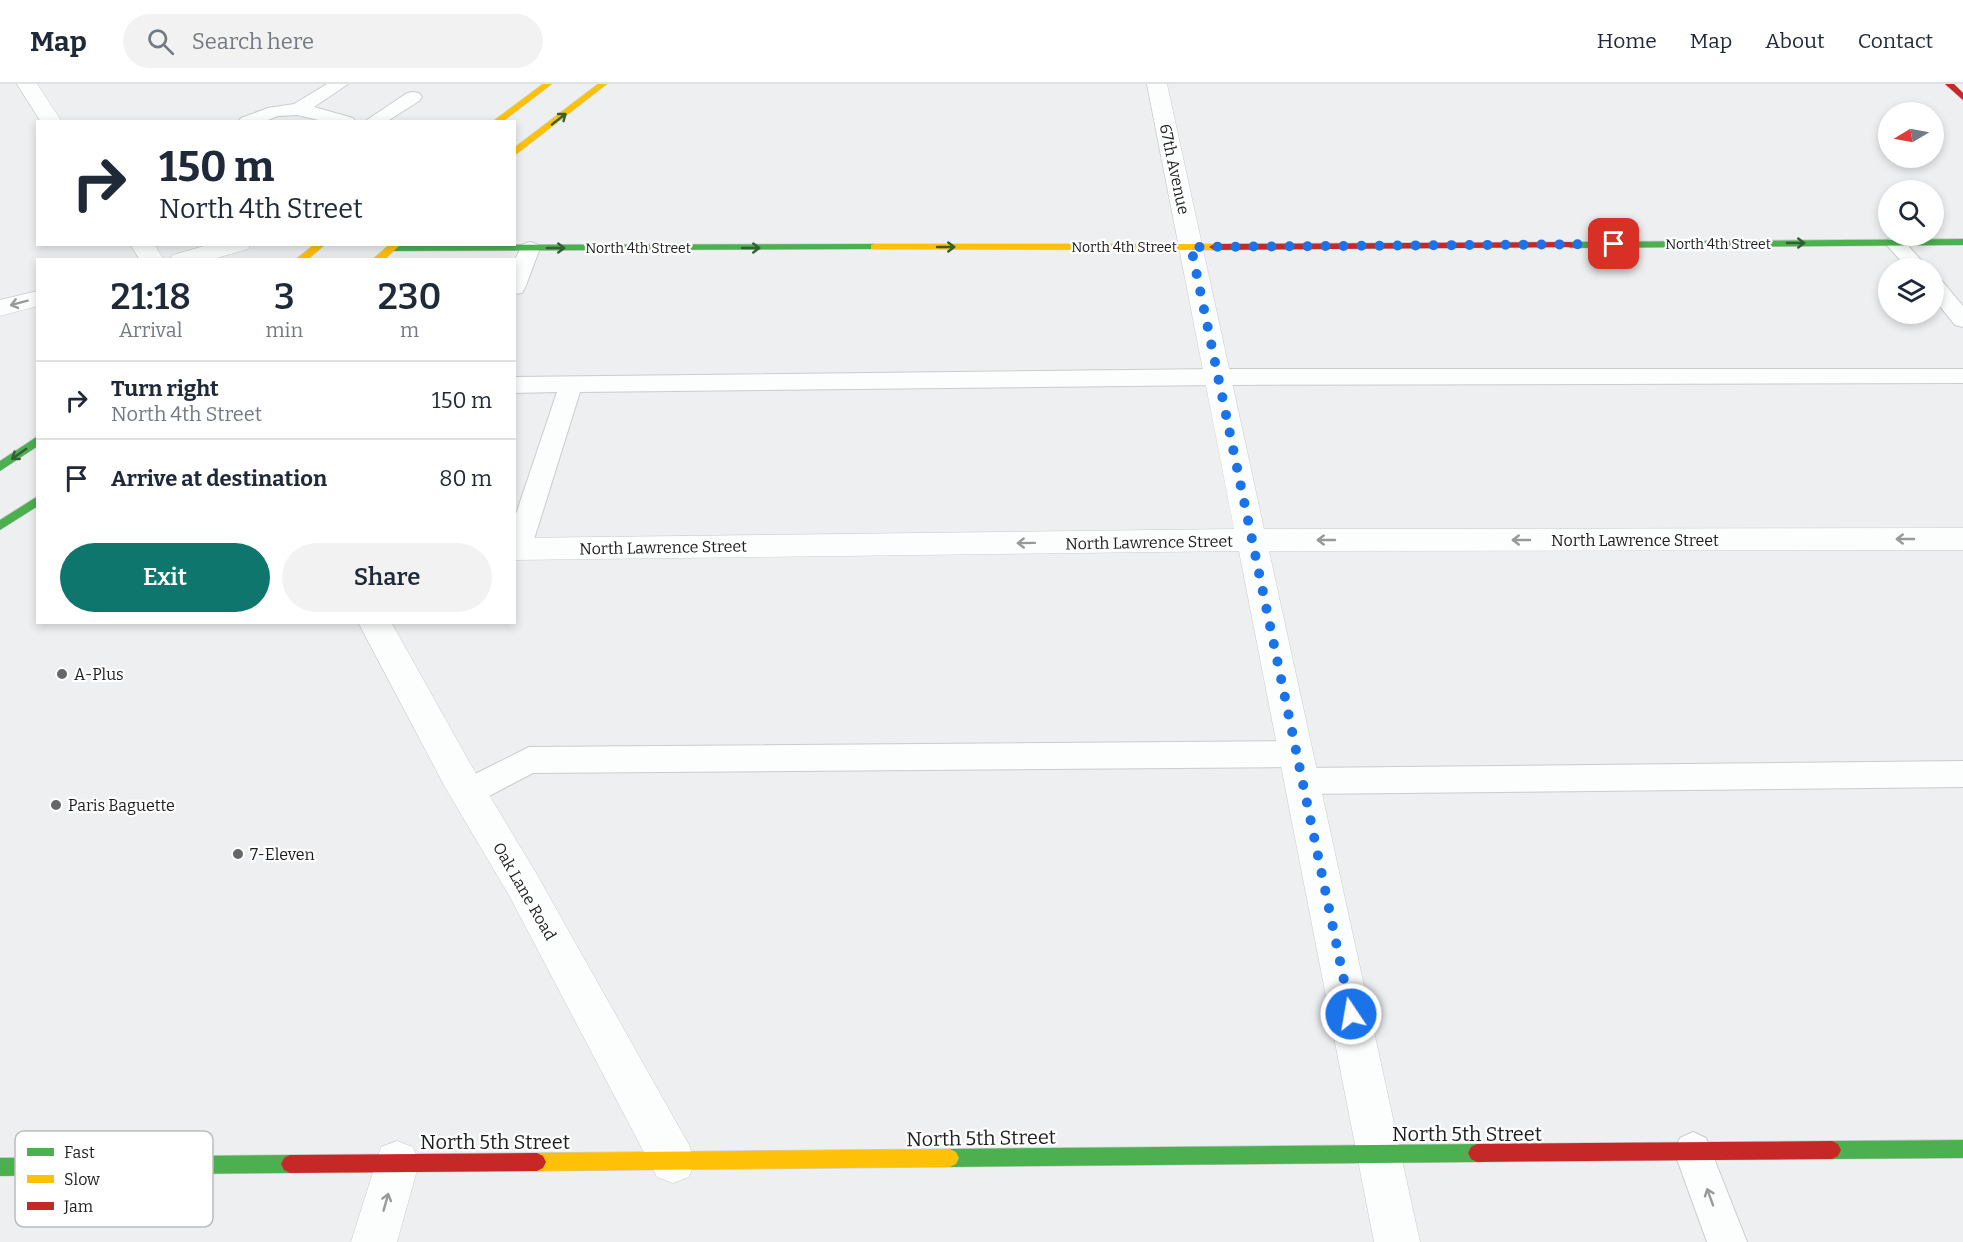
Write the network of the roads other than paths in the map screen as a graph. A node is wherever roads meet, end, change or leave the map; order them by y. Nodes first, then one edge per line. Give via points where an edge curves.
1 (27, 84) edge
2 (339, 84) edge
3 (548, 84) edge
4 (603, 84) edge
5 (1157, 84) edge
6 (1949, 84) edge
7 (413, 97) dead end
8 (1963, 97) edge
9 (300, 108) junction
10 (51, 120) edge
11 (251, 120) edge
12 (340, 120) edge
13 (376, 120) edge
14 (499, 120) edge
15 (516, 151) edge
16 (1944, 242) edge
17 (1963, 242) edge
18 (1878, 243) edge
19 (233, 246) edge
20 (319, 246) edge
21 (395, 246) edge
22 (1898, 246) edge
23 (1191, 247) junction
24 (530, 248) junction
25 (188, 258) edge
26 (303, 258) edge
27 (380, 258) edge
28 (1909, 258) edge
29 (516, 283) edge
30 (1944, 298) edge
31 (36, 299) edge
32 (0, 308) edge
33 (1963, 320) edge
34 (1963, 376) edge
35 (1218, 377) junction
36 (571, 384) junction
37 (516, 385) edge
38 (36, 441) edge
39 (0, 467) edge
40 (36, 501) edge
41 (0, 526) edge
42 (1963, 539) edge
43 (1252, 540) junction
44 (516, 549) edge
45 (375, 624) edge
46 (1299, 768) junction
47 (1963, 774) edge
48 (468, 793) junction
49 (1963, 1149) edge
50 (1693, 1151) junction
51 (1380, 1154) junction
52 (673, 1161) junction
53 (397, 1162) junction
54 (213, 1164) edge
55 (0, 1167) edge
56 (15, 1167) edge
57 (374, 1242) edge
58 (1397, 1242) edge
59 (1727, 1242) edge

1 - 10 street
2 - 9 lane
3 - 14 main road
15 -> 4 main road
5 - 23 street, 67th Avenue
6 - 8 main road
7 - 13 lane
9 - 11 lane via 265,113
9 - 12 lane
16 - 17 main road, North 4th Street
23 -> 18 main road, North 4th Street
19 - 25 street
20 - 26 main road
21 - 24 main road, North 4th Street
21 - 27 main road
22 - 28 lane
24 -> 23 main road, North 4th Street
23 - 35 street, 67th Avenue
24 - 29 lane
30 - 33 lane
31 -> 32 street
34 - 35 lane
35 - 36 lane
35 - 43 street, 67th Avenue
36 - 37 lane
36 - 44 lane
38 -> 39 main road
40 - 41 main road
42 -> 43 street, North Lawrence Street
43 -> 44 street, North Lawrence Street
43 - 46 street, 67th Avenue
45 - 48 street, Oak Lane Road
46 - 47 lane
46 - 48 lane via 529,760
46 - 51 street, 67th Avenue
48 - 52 street, Oak Lane Road via 523,885
49 - 50 main road, North 5th Street
50 - 51 main road, North 5th Street
59 -> 50 lane
51 - 52 main road, North 5th Street
51 - 58 street, 67th Avenue
52 - 53 main road, North 5th Street
53 - 54 main road, North 5th Street
57 -> 53 street
55 - 56 main road, North 5th Street

